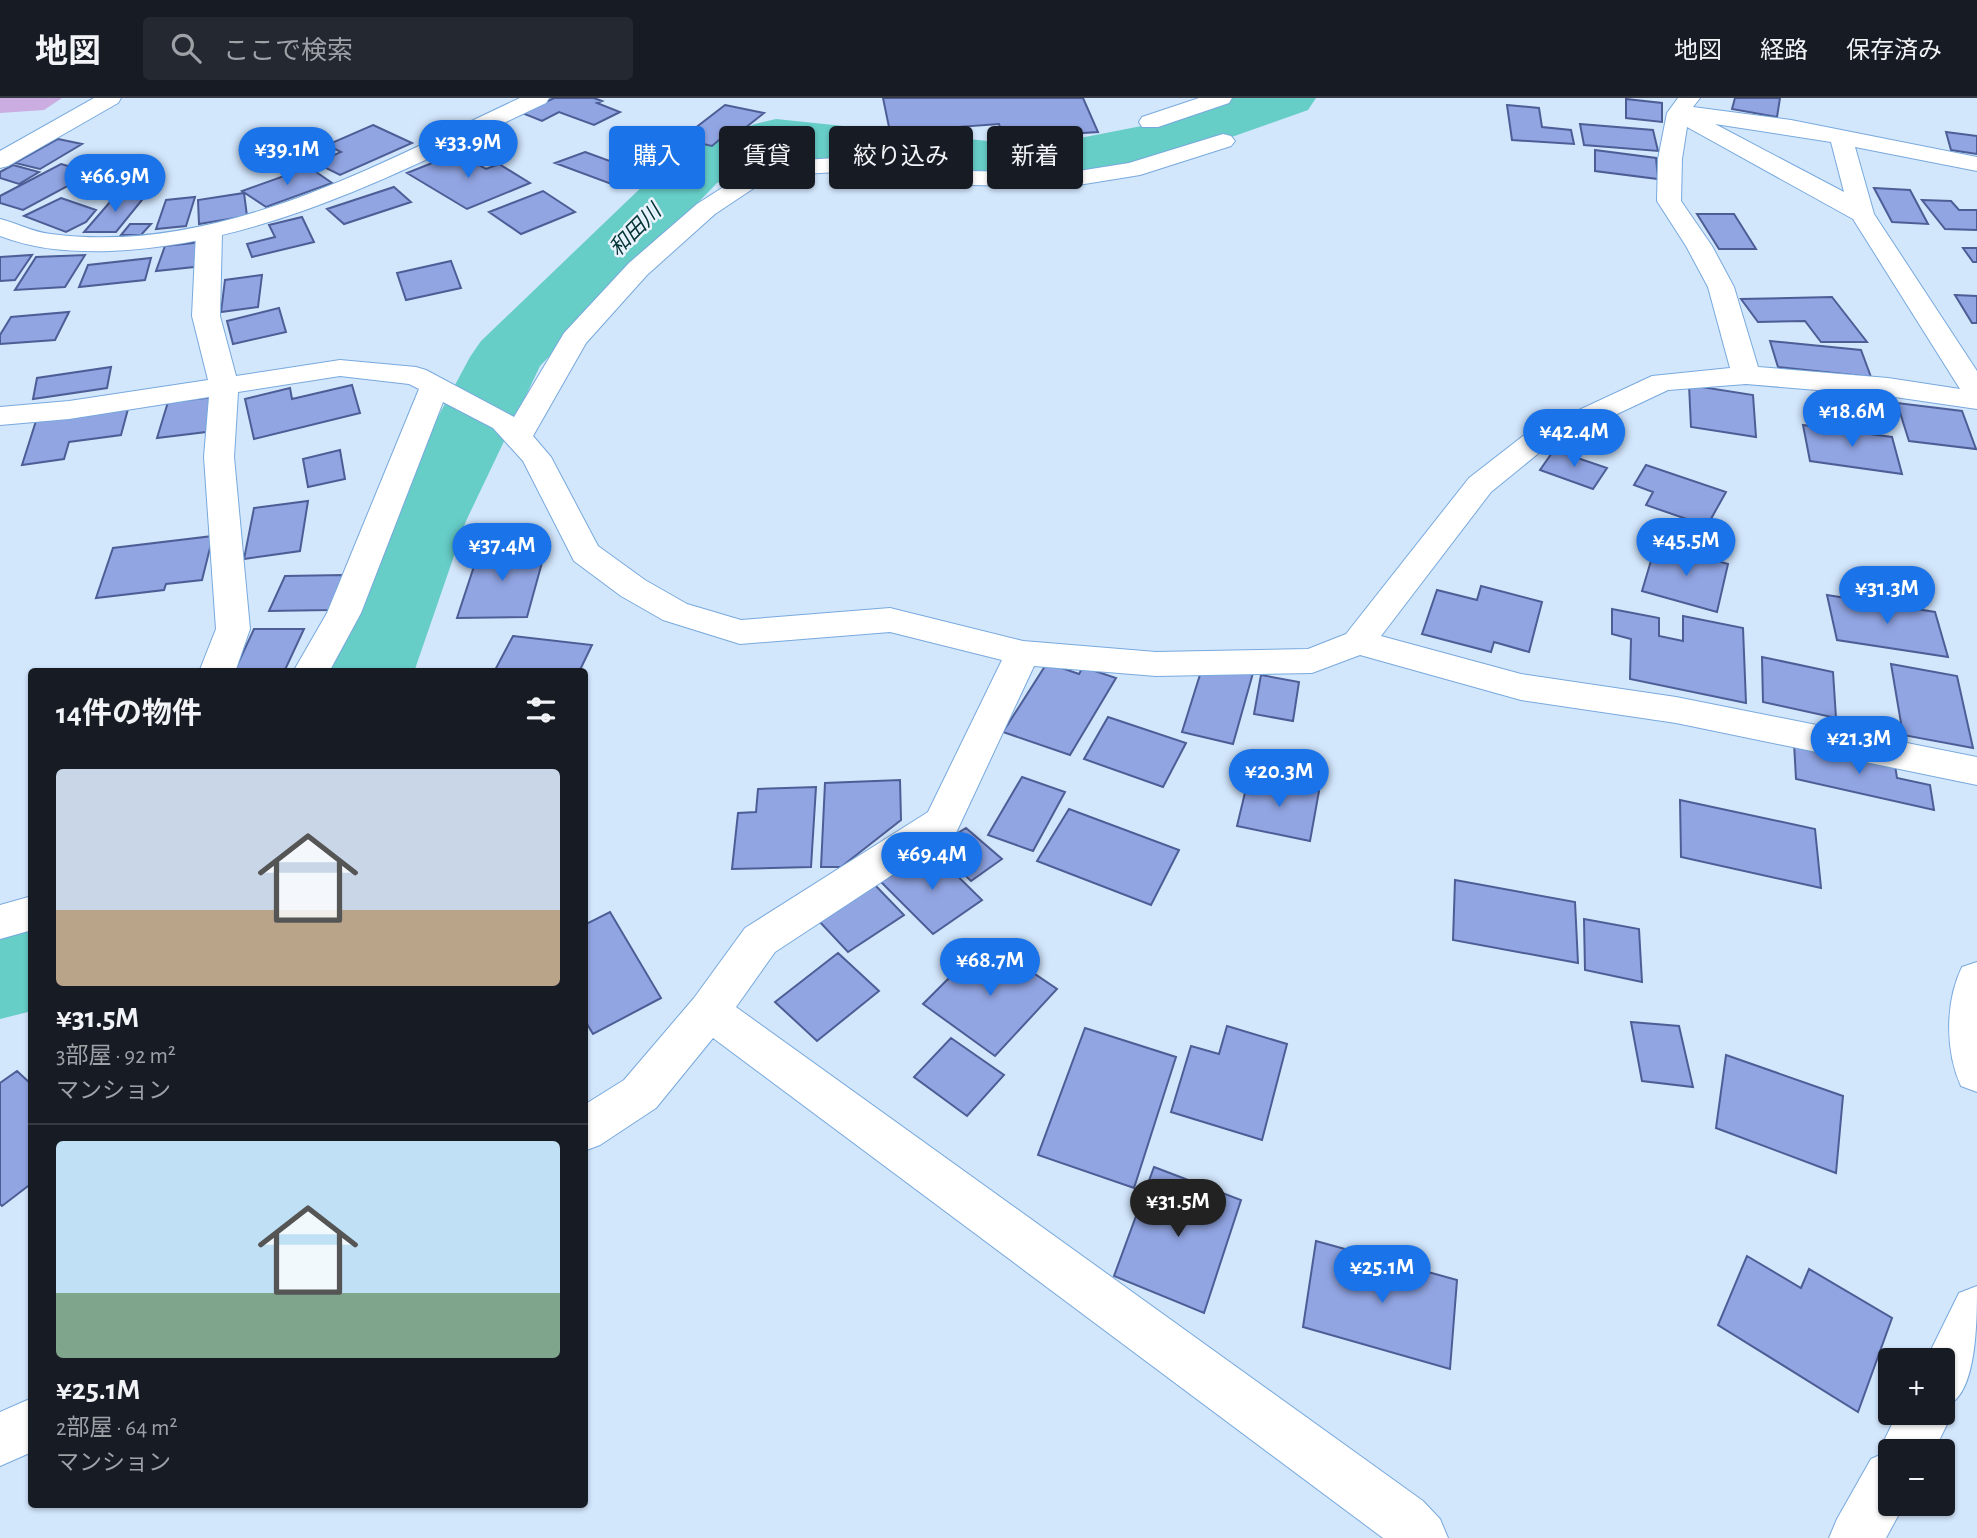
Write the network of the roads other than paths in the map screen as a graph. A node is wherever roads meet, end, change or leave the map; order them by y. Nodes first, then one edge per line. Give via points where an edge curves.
1 (110, 98) edge
2 (538, 98) edge
3 (1221, 98) edge
4 (1684, 106) edge
5 (1841, 137) junction
6 (1223, 141) dead end
7 (1181, 151) junction
8 (0, 160) edge
9 (1977, 164) edge
10 (1862, 215) junction
11 (2, 231) edge
12 (209, 233) junction
13 (1746, 376) junction
14 (224, 386) junction
15 (442, 390) junction
16 (1977, 393) edge
17 (1977, 400) edge
18 (0, 416) edge
19 (510, 429) junction
20 (1358, 642) junction
21 (1023, 653) junction
22 (218, 668) edge
23 (313, 668) edge
24 (1977, 771) edge
25 (28, 914) edge
26 (0, 922) edge
27 (1977, 980) edge
28 (709, 1011) junction
29 (1977, 1072) edge
30 (588, 1127) edge
31 (1977, 1311) edge
32 (1955, 1358) edge
33 (28, 1426) edge
34 (0, 1440) edge
35 (1878, 1499) edge
36 (1421, 1538) edge
37 (1856, 1538) edge

1 - 8 street
2 - 12 street via 306,202
3 - 7 street via 1164,119
4 - 5 street
4 - 10 street
4 - 13 street via 1670,159 1669,201 1721,287
5 - 9 street
5 - 10 street
6 - 7 street
7 - 19 street via 1132,170 1066,180 921,177 855,164 785,168 755,177 706,209 629,279 574,339
10 - 16 street
11 - 12 street via 63,244 103,245
12 - 14 street via 206,316
13 - 17 street via 1888,387
13 - 20 street via 1662,382 1534,442 1479,485
14 - 15 street via 340,368 416,376
14 - 18 street
14 - 22 street via 219,457 233,629
15 - 19 street
15 - 23 street via 344,613
19 - 21 street via 536,457 585,553 675,612 740,632 890,620
20 - 21 street via 1312,661 1156,664
20 - 24 street via 1521,687 1676,710
21 - 28 street via 943,822 760,940
25 - 26 street
27 - 29 street via 1970,1013
28 - 30 street via 640,1094
28 - 36 street via 1404,1520
31 - 32 street
33 - 34 street
35 - 37 street

